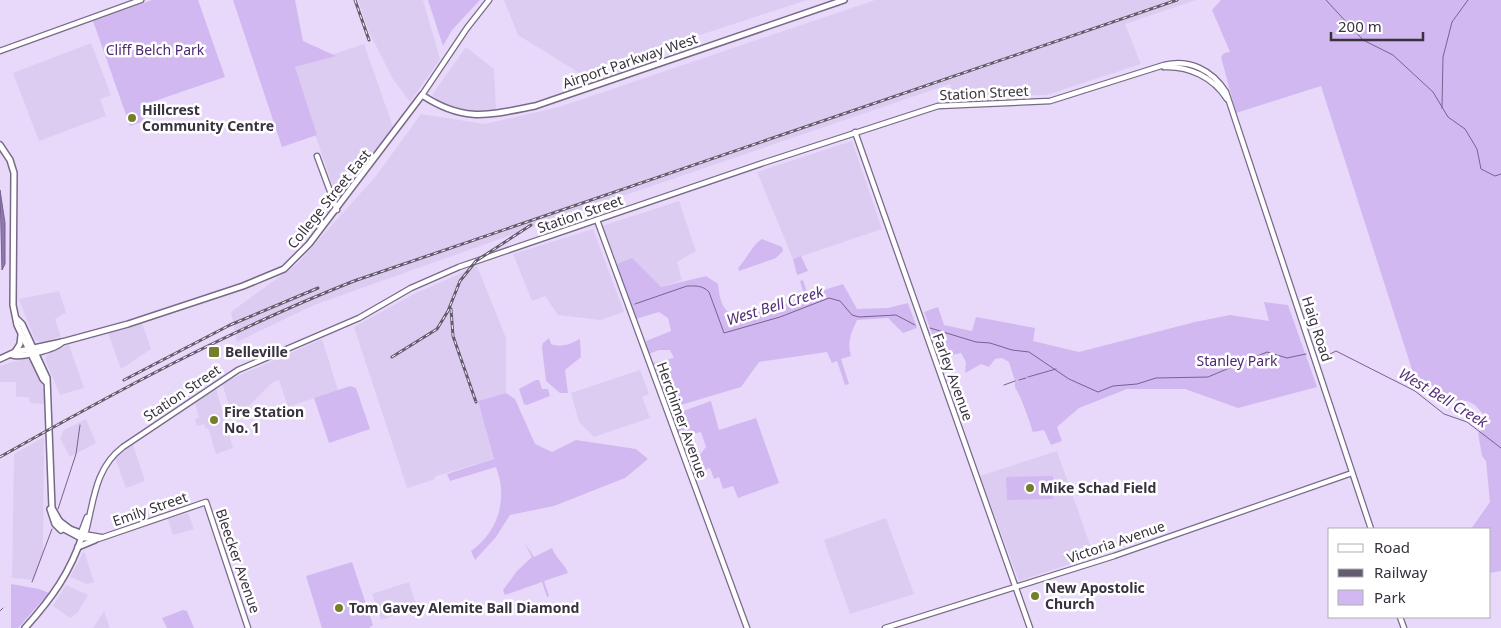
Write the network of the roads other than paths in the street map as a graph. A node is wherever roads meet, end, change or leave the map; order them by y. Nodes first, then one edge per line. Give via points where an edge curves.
1 (141, 0) edge
2 (489, 0) edge
3 (844, 0) edge
4 (0, 51) edge
5 (422, 96) junction
6 (855, 132) junction
7 (1242, 136) joint
8 (0, 145) edge
9 (317, 156) dead end
10 (337, 210) junction
11 (598, 220) junction
12 (17, 319) junction
13 (21, 334) junction
14 (32, 350) junction
15 (14, 353) junction
16 (0, 358) edge
17 (1352, 473) junction
18 (50, 496) junction
19 (206, 502) joint
20 (1371, 528) edge
21 (82, 536) junction
22 (98, 538) junction
23 (79, 546) junction
24 (1015, 587) junction
25 (25, 628) edge
26 (248, 628) edge
27 (747, 628) edge
28 (884, 628) edge
29 (1030, 628) edge

1 - 4 street
2 - 5 street, College Street East
3 - 5 main road, Airport Parkway West via 535,106 465,114 452,112
5 - 10 main road, College Street East
6 - 7 street, Station Street via 938,106 1050,101 1152,68 1183,62 1202,68 1221,84
6 - 11 street, Station Street
6 - 24 street, Farley Avenue
7 - 17 street, Haig Road
8 - 12 main road via 14,173 12,299
9 - 10 street
10 - 14 main road, College Street East via 299,255 274,274 128,324 62,342 59,346
11 - 21 street, Station Street via 434,277 359,318 227,376 114,453 100,474
11 - 27 street, Herchimer Avenue
12 - 13 main road
12 - 14 main road
13 - 14 main road
13 - 15 main road via 20,345
14 - 15 main road, College Street East
14 - 18 main road via 49,394
15 - 16 main road, College Street East
17 - 20 street, Haig Road
17 - 24 street, Victoria Avenue
18 - 21 main road via 52,508 64,529
18 - 23 main road via 50,512 55,524
19 - 22 street, Emily Street
19 - 26 street, Bleecker Avenue
21 - 22 street, Emily Street
21 - 23 main road, Station Street
22 - 23 main road
23 - 25 main road, Station Street via 56,593
24 - 28 street, Victoria Avenue
24 - 29 street, Farley Avenue

